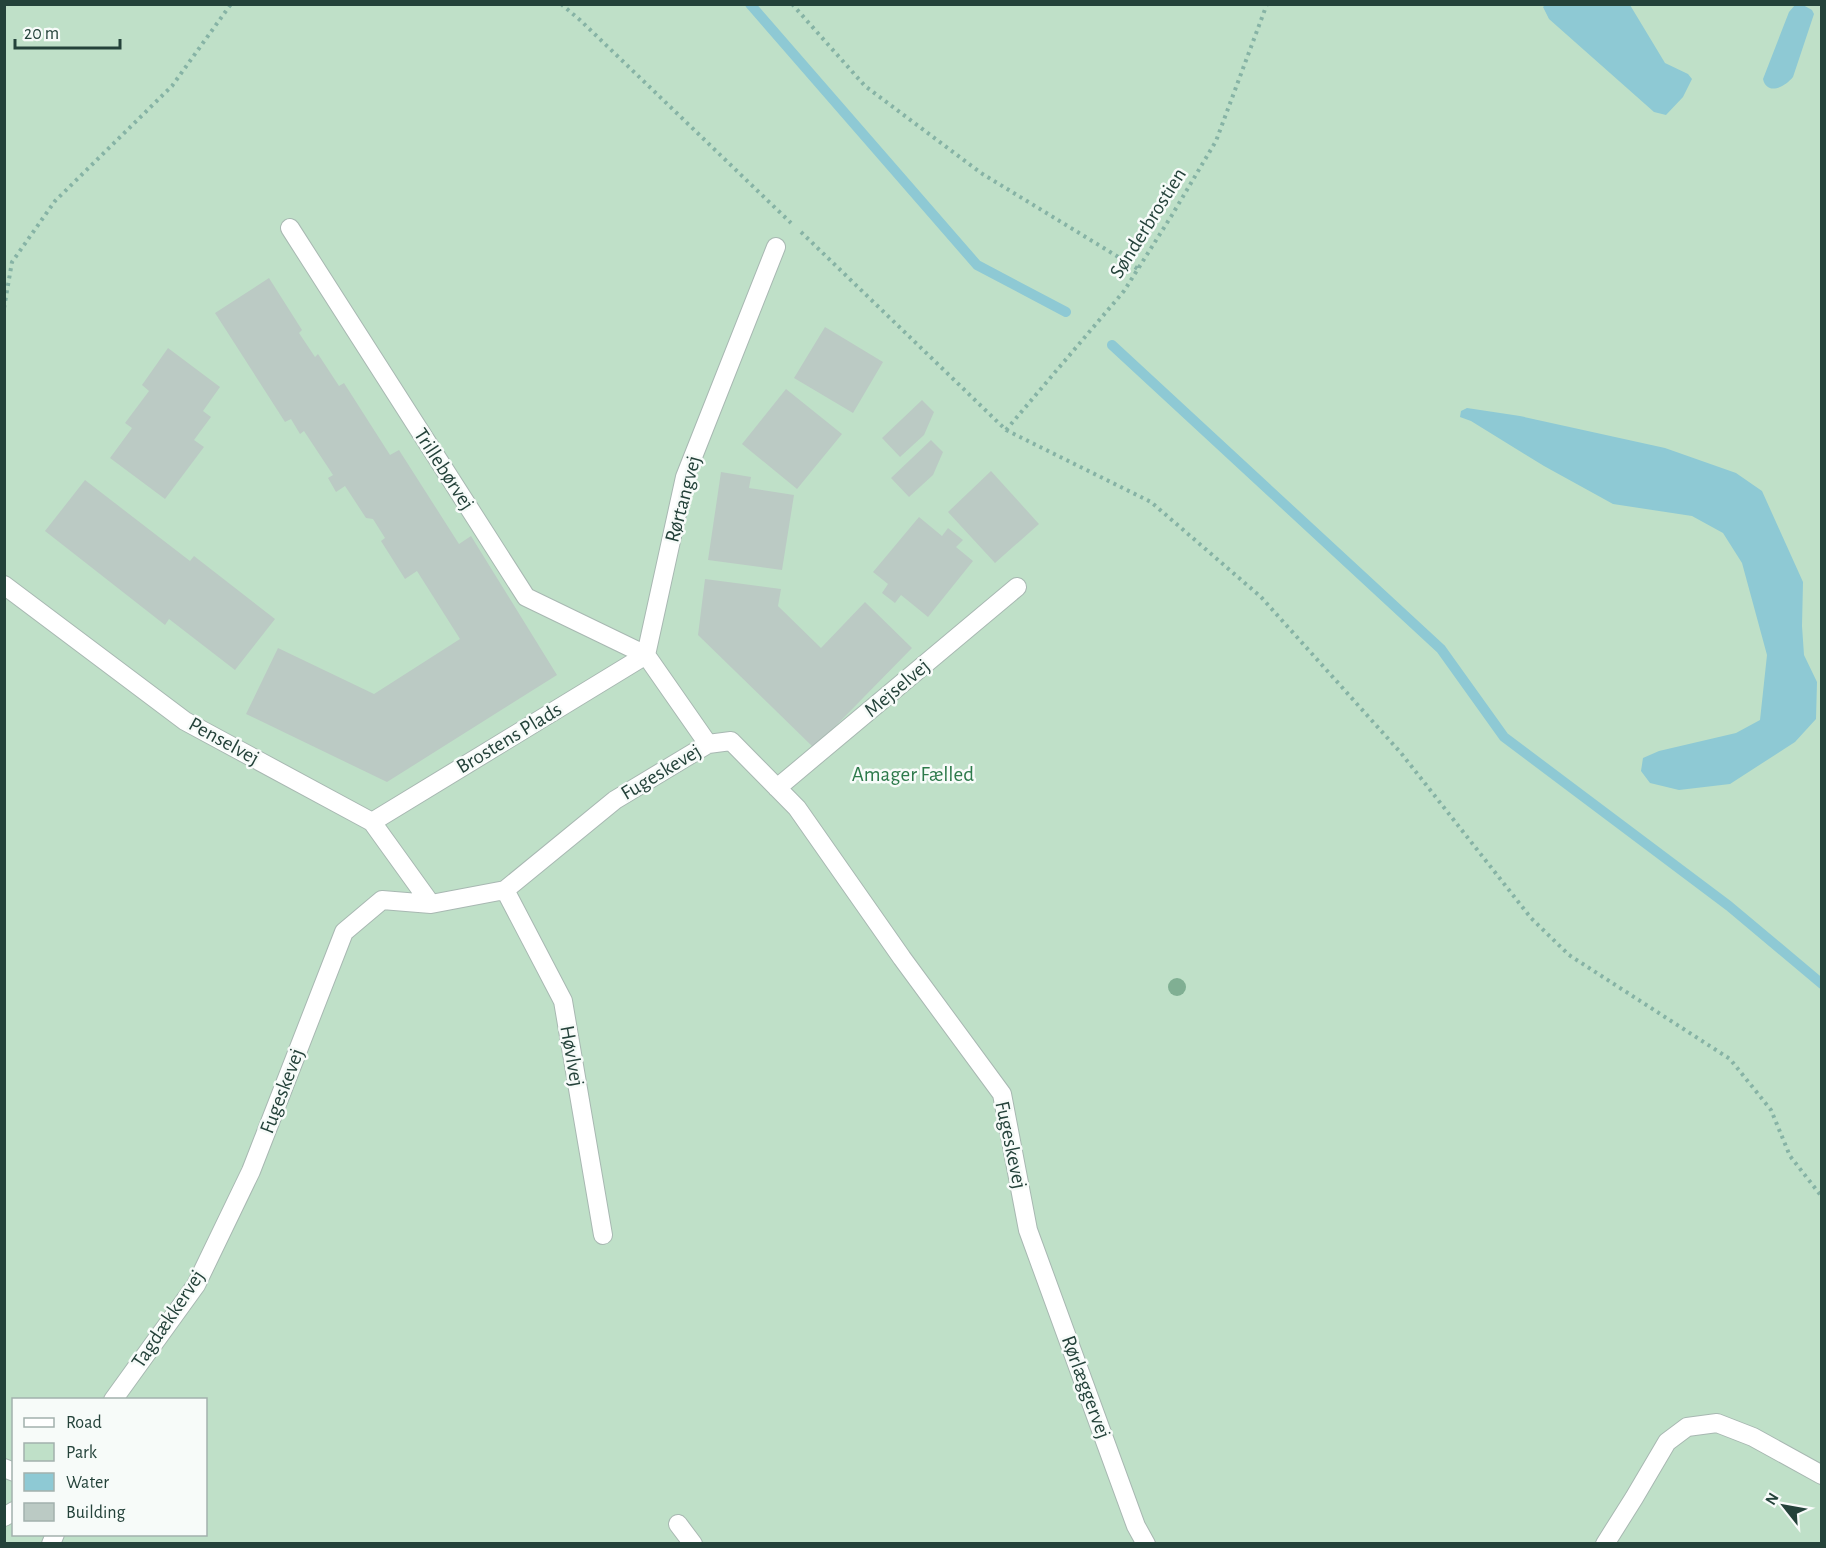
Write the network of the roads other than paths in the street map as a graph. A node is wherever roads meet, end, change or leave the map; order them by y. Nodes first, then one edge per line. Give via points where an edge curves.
1 (290, 228) dead end
2 (776, 247) dead end
3 (4, 585) edge
4 (1017, 588) dead end
5 (646, 655) junction
6 (708, 744) junction
7 (777, 788) junction
8 (372, 822) junction
9 (505, 890) junction
10 (431, 904) junction
11 (250, 1171) joint
12 (1028, 1230) joint
13 (603, 1235) dead end
14 (114, 1398) edge
15 (1821, 1475) edge
16 (678, 1524) dead end
17 (693, 1544) edge
18 (1146, 1544) edge
19 (1605, 1544) edge

1 - 5 street, Trillebørvej via 526,597
2 - 5 street, Rørtangvej via 685,477
3 - 8 street, Penselvej via 185,721
4 - 7 street, Mejselvej
5 - 6 street
5 - 8 street, Brostens Plads
6 - 7 street, Fugeskevej via 731,741
6 - 9 street, Fugeskevej via 615,800
7 - 12 street, Fugeskevej via 797,808 1002,1094
8 - 10 street, Penselvej
9 - 10 street, Fugeskevej
9 - 13 street, Høvlvej via 563,1001
10 - 11 street, Fugeskevej via 382,900 344,932
11 - 14 street, Tagdækkervej via 196,1285
12 - 18 street, Rørlæggervej via 1136,1526
15 - 19 street via 1753,1437 1717,1424 1687,1427 1667,1442
16 - 17 street

